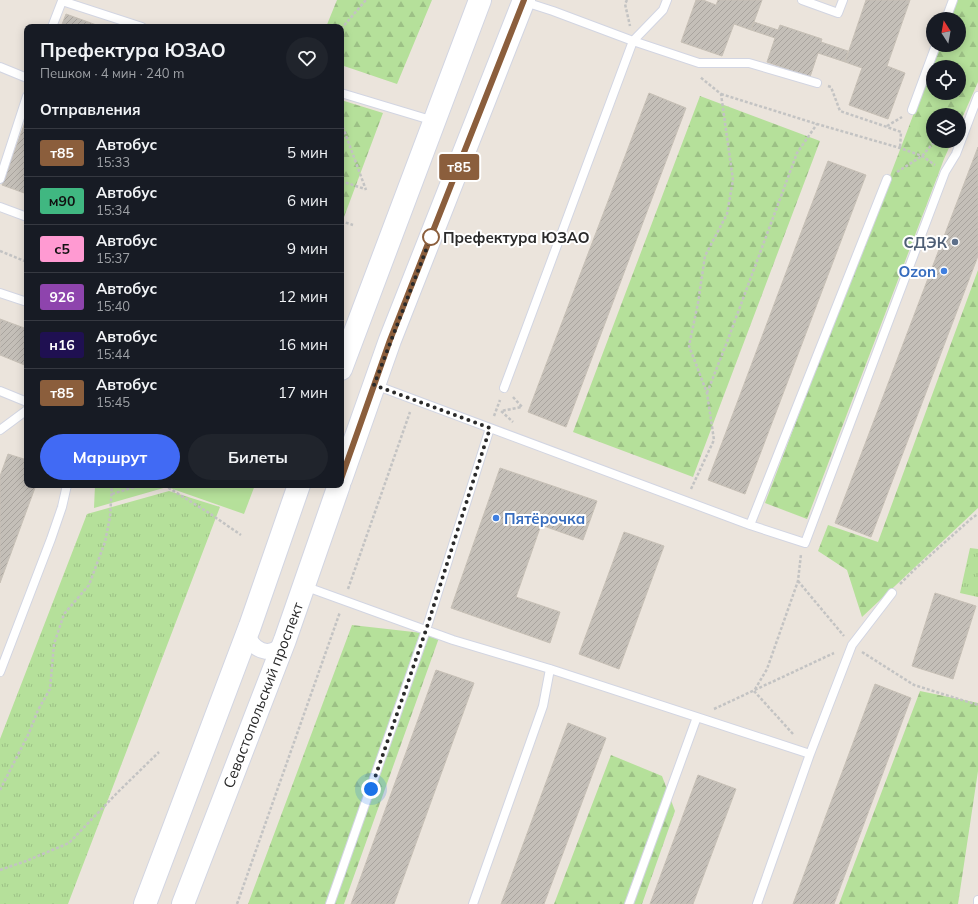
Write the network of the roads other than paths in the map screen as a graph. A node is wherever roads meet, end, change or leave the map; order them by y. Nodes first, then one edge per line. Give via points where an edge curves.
1 (480, 0) edge
2 (667, 0) edge
3 (802, 0) edge
4 (843, 0) edge
5 (953, 0) edge
6 (524, 1) edge
7 (949, 12) edge
8 (53, 24) edge
9 (133, 24) edge
10 (633, 41) junction
11 (933, 52) edge
12 (0, 67) edge
13 (24, 77) edge
14 (817, 83) road end
15 (344, 94) edge
16 (978, 96) edge
17 (24, 105) edge
18 (912, 110) road end
19 (434, 122) junction
20 (886, 179) road end
21 (0, 180) edge
22 (0, 207) edge
23 (24, 216) edge
24 (0, 293) edge
25 (24, 301) edge
26 (344, 361) edge
27 (374, 385) junction
28 (504, 388) road end
29 (0, 391) edge
30 (24, 401) edge
31 (24, 412) edge
32 (492, 428) junction
33 (0, 430) edge
34 (344, 471) edge
35 (66, 488) edge
36 (298, 488) edge
37 (338, 488) edge
38 (750, 525) junction
39 (303, 586) junction
40 (892, 593) road end
41 (250, 626) junction
42 (426, 630) junction
43 (285, 640) junction
44 (550, 669) junction
45 (0, 672) edge
46 (697, 717) junction
47 (810, 754) junction
48 (978, 900) edge
49 (145, 904) edge
50 (183, 904) edge
51 (330, 904) edge
52 (473, 904) edge
53 (629, 904) edge
54 (757, 904) edge
55 (978, 904) edge

1 - 19 main road
2 - 10 lane via 663,10
3 - 4 lane via 838,13
5 - 7 lane
6 - 10 lane
6 - 27 main road
8 - 9 lane via 62,1
10 - 14 lane via 700,63 749,63
10 - 28 lane
11 - 18 lane
12 - 13 lane
15 - 19 lane
16 - 38 lane via 956,154 945,172 805,543
17 - 21 lane
19 - 26 main road
20 - 38 lane
22 - 23 lane
24 - 25 lane
27 - 32 lane
27 - 34 main road
29 - 30 lane
31 - 33 lane
32 - 38 lane
32 - 42 lane
35 - 45 lane via 51,539
36 - 41 main road
37 - 39 main road, Севастопольский проспект
39 - 42 lane
39 - 43 main road, Севастопольский проспект
40 - 47 lane via 852,645
41 - 43 street via 250,640 260,650 274,650
41 - 49 main road
42 - 44 lane
42 - 51 lane
43 - 50 main road, Севастопольский проспект
44 - 46 lane
44 - 52 lane via 543,706
46 - 47 lane
46 - 53 lane
47 - 54 lane
48 - 55 lane

